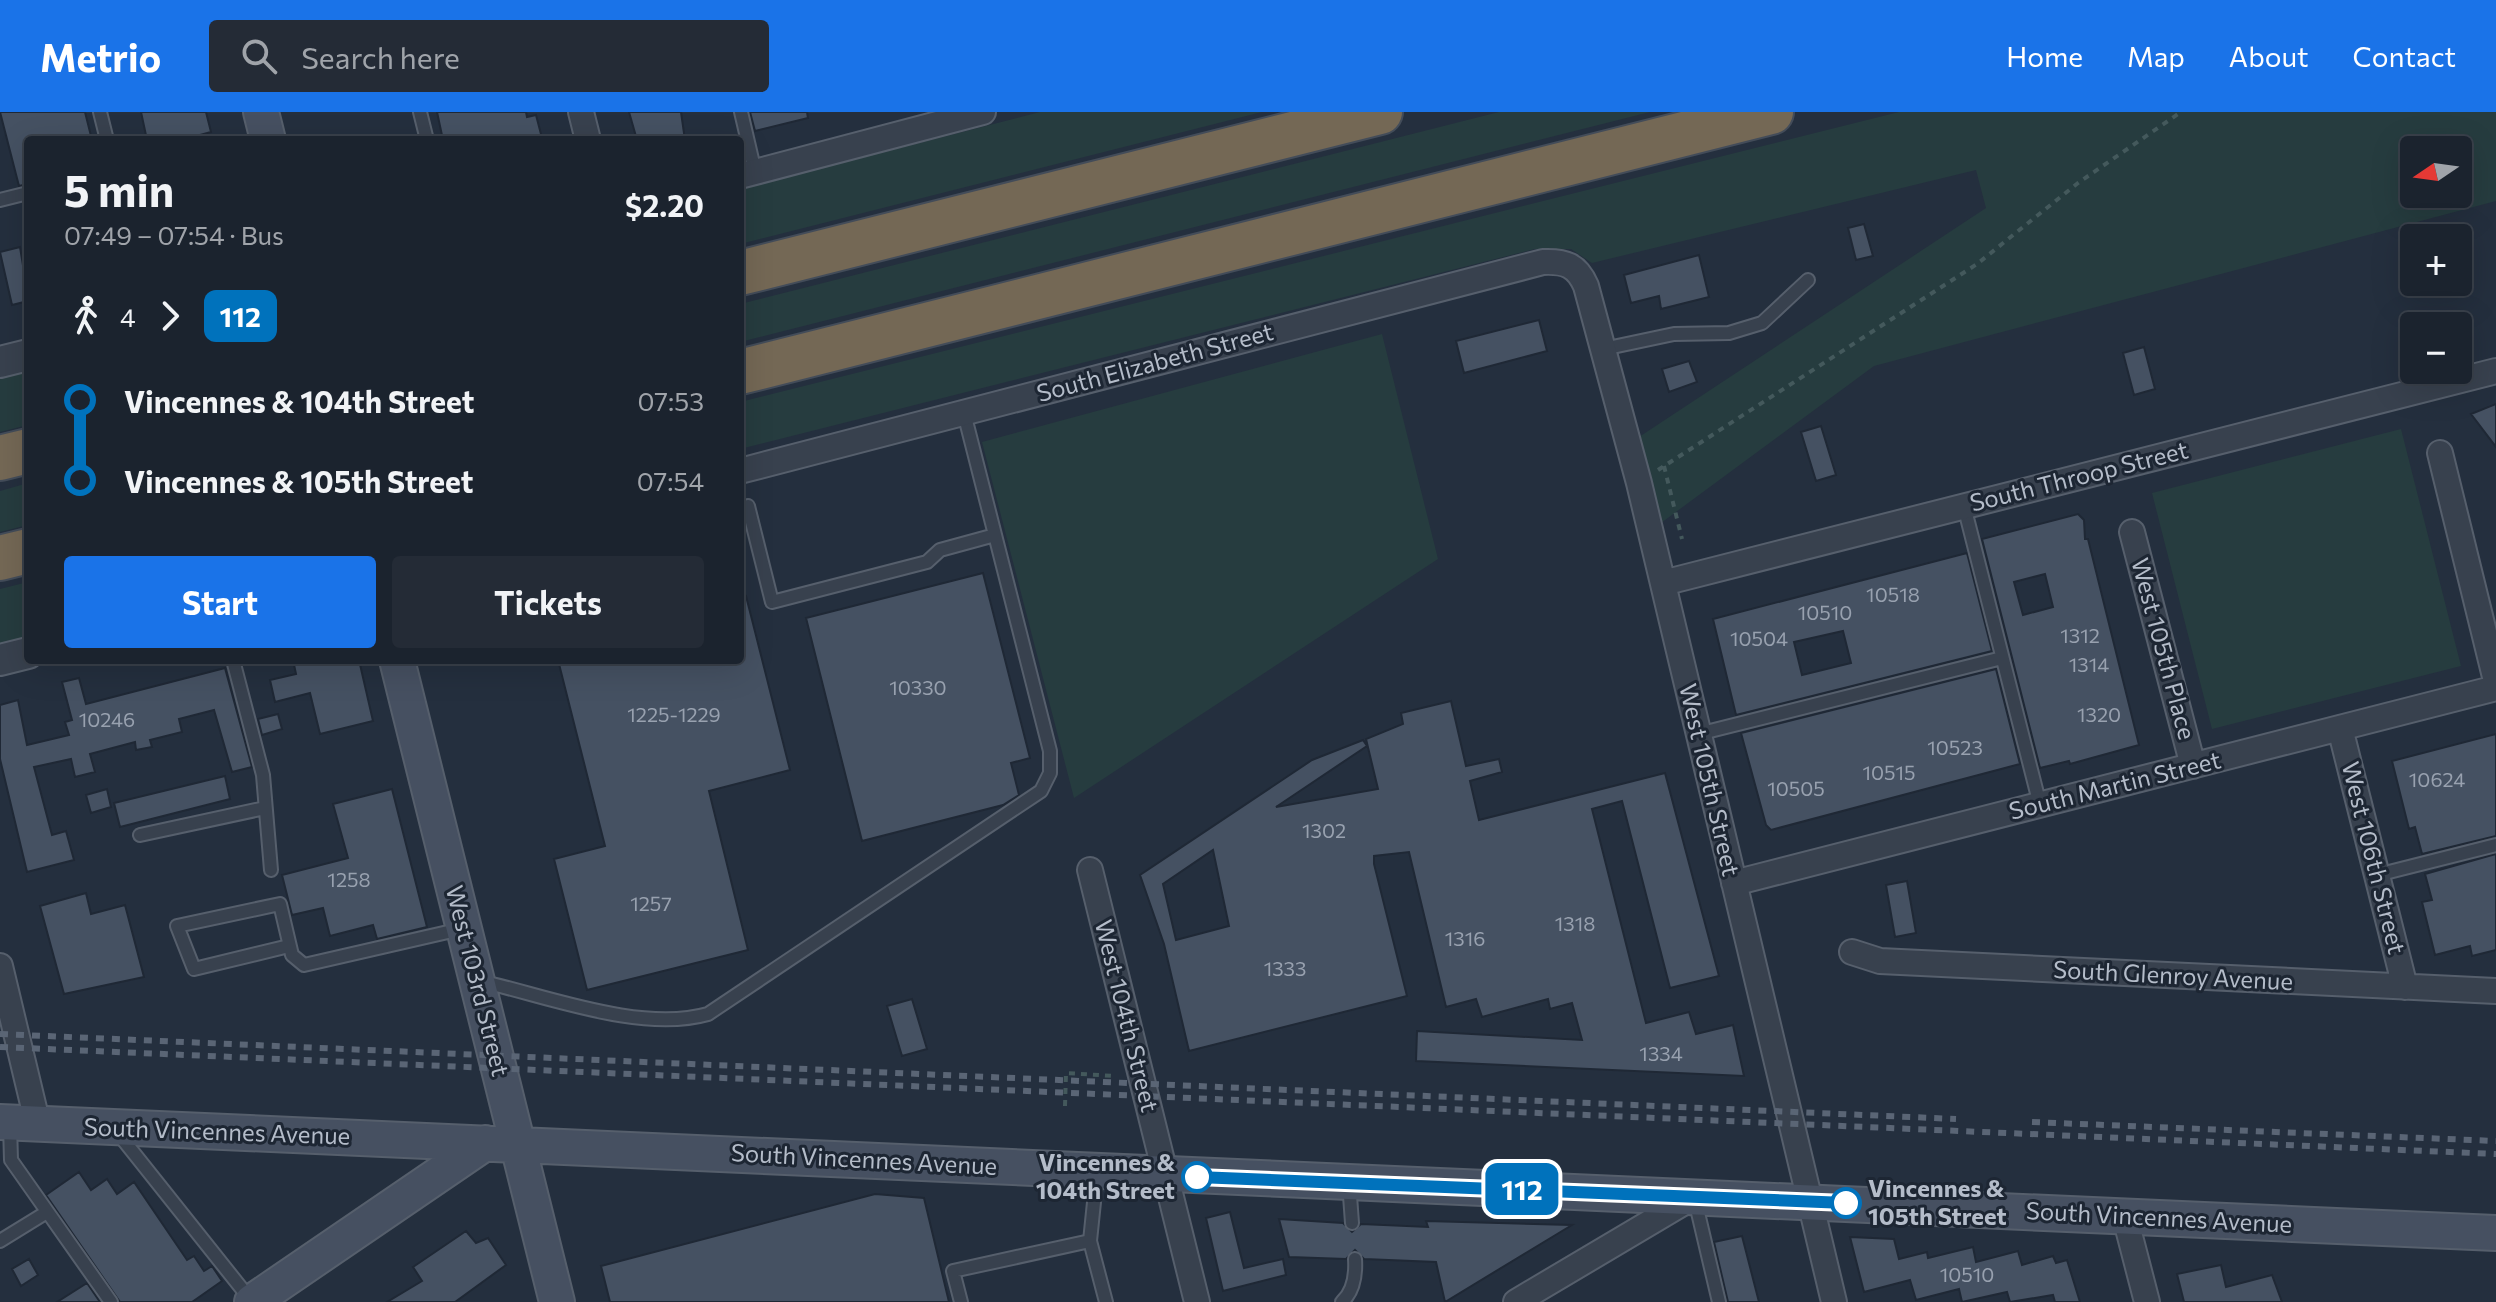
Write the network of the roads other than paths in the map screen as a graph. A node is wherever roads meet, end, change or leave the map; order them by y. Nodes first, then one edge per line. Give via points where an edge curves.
1 (100, 112) edge
2 (261, 112) edge
3 (420, 112) edge
4 (581, 112) edge
5 (741, 112) edge
6 (983, 112) edge
7 (1380, 112) edge
8 (1771, 112) edge
9 (903, 122) edge
10 (106, 136) edge
11 (267, 136) edge
12 (426, 136) edge
13 (587, 136) edge
14 (744, 136) edge
15 (744, 139) edge
16 (748, 174) edge
17 (24, 194) edge
18 (0, 200) edge
19 (1569, 264) joint
20 (744, 272) edge
21 (1808, 280) dead end
22 (1603, 349) junction
23 (24, 356) edge
24 (0, 362) edge
25 (744, 371) edge
26 (2496, 371) edge
27 (964, 413) junction
28 (24, 452) edge
29 (2440, 453) dead end
30 (0, 458) edge
31 (744, 470) edge
32 (748, 506) dead end
33 (1964, 506) junction
34 (2132, 532) dead end
35 (995, 535) junction
36 (24, 552) edge
37 (0, 558) edge
38 (1663, 583) junction
39 (24, 654) edge
40 (2002, 658) junction
41 (0, 660) edge
42 (234, 664) edge
43 (398, 664) edge
44 (2496, 681) edge
45 (2496, 688) edge
46 (2340, 728) junction
47 (1698, 734) junction
48 (2193, 766) junction
49 (2040, 805) junction
50 (265, 808) junction
51 (140, 835) dead end
52 (2496, 845) edge
53 (271, 870) dead end
54 (1090, 870) dead end
55 (2377, 875) junction
56 (1734, 883) junction
57 (464, 928) junction
58 (289, 946) junction
59 (1852, 952) dead end
60 (0, 966) edge
61 (477, 980) junction
62 (2405, 987) junction
63 (2496, 991) edge
64 (16, 1123) edge
65 (113, 1128) junction
66 (501, 1143) junction
67 (6, 1162) edge
68 (1097, 1173) junction
69 (1164, 1175) junction
70 (1349, 1182) junction
71 (1695, 1196) junction
72 (1809, 1202) junction
73 (47, 1212) junction
74 (2125, 1217) junction
75 (1352, 1223) dead end
76 (2496, 1233) edge
77 (0, 1241) edge
78 (1090, 1241) junction
79 (1355, 1259) dead end
80 (111, 1302) edge
81 (252, 1302) edge
82 (557, 1302) edge
83 (961, 1302) edge
84 (1106, 1302) edge
85 (1197, 1302) edge
86 (1342, 1302) edge
87 (1516, 1302) edge
88 (1719, 1302) edge
89 (1834, 1302) edge
90 (2147, 1302) edge

1 - 10 lane
2 - 11 main road
3 - 12 lane
4 - 13 street
5 - 14 lane
6 - 9 street
7 - 20 highway
8 - 25 highway
9 - 16 street
15 - 16 lane
17 - 18 lane
19 - 22 street, West 105th Street via 1581,273
19 - 27 street, South Elizabeth Street via 1543,262
21 - 22 lane via 1762,323 1729,333 1674,334
22 - 38 street, West 105th Street
23 - 24 street
26 - 33 street, South Throop Street
27 - 31 street, South Elizabeth Street
27 - 35 lane
28 - 30 highway
29 - 44 street
32 - 35 lane via 772,602 927,562 940,550
33 - 38 street, South Throop Street
33 - 40 lane
34 - 48 street, West 105th Place
35 - 61 lane via 1052,765 1041,791 708,1014 623,1015
36 - 37 highway
38 - 47 street, West 105th Street
39 - 41 street
40 - 47 lane
40 - 49 lane
42 - 50 lane via 263,775
43 - 57 main road, West 103rd Street
45 - 46 street, South Martin Street
46 - 48 street, South Martin Street
46 - 55 street, West 106th Street
47 - 56 street, West 105th Street
48 - 49 street, South Martin Street
49 - 56 street, South Martin Street
50 - 51 lane
50 - 53 lane
52 - 55 lane
54 - 69 street, West 104th Street
55 - 62 street, West 106th Street
56 - 72 street, West 105th Street
57 - 58 lane via 304,965
57 - 61 main road, West 103rd Street
58 - 58 lane via 280,904 177,926 194,969
59 - 62 street, South Glenroy Avenue via 1880,961
60 - 64 street
61 - 66 main road, West 103rd Street
62 - 63 street, South Glenroy Avenue
64 - 65 main road, South Vincennes Avenue
64 - 67 lane
65 - 66 main road, South Vincennes Avenue
65 - 81 lane
66 - 68 main road, South Vincennes Avenue
66 - 81 main road
66 - 82 main road, West 103rd Street
67 - 73 lane
68 - 69 main road, South Vincennes Avenue
68 - 78 lane
69 - 70 main road, South Vincennes Avenue
69 - 85 street, West 104th Street
70 - 71 main road, South Vincennes Avenue
70 - 75 lane
71 - 72 main road, South Vincennes Avenue
71 - 87 street
71 - 88 lane
72 - 74 main road, South Vincennes Avenue
72 - 89 street, West 105th Street
73 - 77 lane
73 - 80 lane
74 - 76 main road, South Vincennes Avenue
74 - 90 street
78 - 83 lane via 953,1271
78 - 84 lane
79 - 86 lane via 1349,1295

